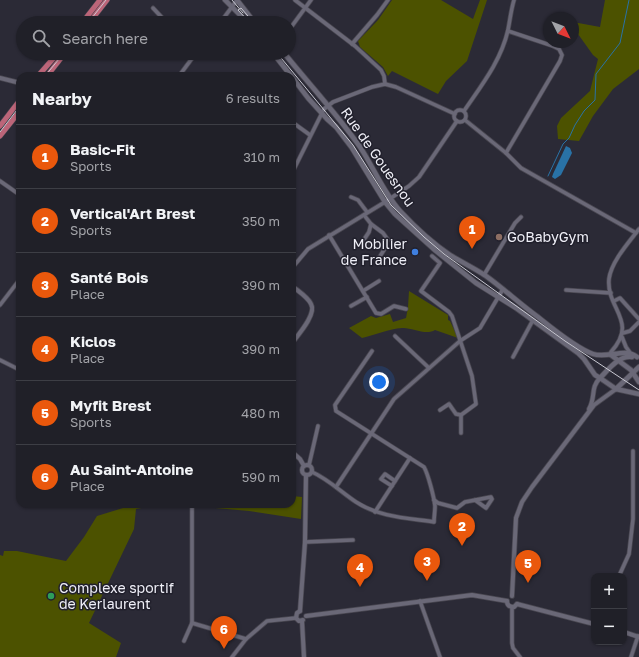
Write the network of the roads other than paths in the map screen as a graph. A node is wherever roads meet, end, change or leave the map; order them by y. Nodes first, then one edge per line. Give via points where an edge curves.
1 (100, 0) edge
2 (107, 0) edge
3 (225, 0) edge
4 (295, 0) edge
5 (310, 0) edge
6 (388, 0) edge
7 (514, 0) edge
8 (235, 2) edge
9 (153, 8) dead end
10 (305, 8) junction
11 (87, 16) edge
12 (94, 16) edge
13 (161, 16) edge
14 (225, 16) edge
15 (244, 16) edge
16 (248, 16) edge
17 (296, 20) edge
18 (508, 31) junction
19 (352, 44) junction
20 (52, 60) edge
21 (60, 60) edge
22 (191, 60) edge
23 (279, 60) edge
24 (289, 60) edge
25 (41, 72) edge
26 (50, 72) edge
27 (182, 72) edge
28 (289, 72) edge
29 (0, 78) edge
30 (296, 80) edge
31 (16, 81) edge
32 (385, 84) junction
33 (16, 105) edge
34 (324, 109) junction
35 (464, 111) junction
36 (455, 114) junction
37 (16, 116) edge
38 (465, 120) junction
39 (457, 121) junction
40 (296, 125) edge
41 (0, 126) edge
42 (0, 136) edge
43 (310, 136) junction
44 (506, 153) junction
45 (296, 165) edge
46 (1, 180) edge
47 (16, 192) edge
48 (352, 197) dead end
49 (390, 198) junction
50 (385, 202) junction
51 (365, 213) junction
52 (521, 217) dead end
53 (371, 224) junction
54 (639, 229) edge
55 (636, 233) junction
56 (330, 235) junction
57 (361, 244) dead end
58 (432, 256) dead end
59 (377, 261) dead end
60 (296, 263) edge
61 (484, 275) junction
62 (379, 281) dead end
63 (16, 285) edge
64 (503, 289) junction
65 (566, 290) dead end
66 (296, 291) edge
67 (363, 291) junction
68 (611, 293) junction
69 (366, 297) junction
70 (498, 297) junction
71 (614, 301) junction
72 (0, 305) edge
73 (351, 306) dead end
74 (406, 309) dead end
75 (533, 320) junction
76 (639, 320) edge
77 (623, 335) junction
78 (395, 336) dead end
79 (296, 337) edge
80 (460, 341) junction
81 (372, 351) dead end
82 (631, 354) junction
83 (611, 355) junction
84 (513, 357) dead end
85 (638, 358) edge
86 (0, 360) edge
87 (619, 360) junction
88 (639, 367) edge
89 (16, 368) edge
90 (429, 368) junction
91 (633, 372) junction
92 (600, 378) junction
93 (639, 382) edge
94 (616, 389) junction
95 (639, 394) edge
96 (440, 410) dead end
97 (461, 415) junction
98 (584, 418) junction
99 (318, 426) dead end
100 (371, 432) junction
101 (461, 433) dead end
102 (633, 451) dead end
103 (296, 456) edge
104 (410, 458) junction
105 (307, 466) junction
106 (312, 472) junction
107 (306, 475) junction
108 (395, 481) junction
109 (336, 486) junction
110 (392, 486) junction
111 (434, 500) junction
112 (475, 500) dead end
113 (192, 508) edge
114 (375, 512) junction
115 (353, 540) dead end
116 (305, 542) junction
117 (620, 573) edge
118 (516, 599) junction
119 (507, 600) junction
120 (420, 601) junction
121 (512, 607) junction
122 (300, 611) junction
123 (306, 616) junction
124 (296, 618) junction
125 (302, 621) junction
126 (591, 622) edge
127 (192, 623) junction
128 (627, 633) edge
129 (638, 636) edge
130 (246, 639) junction
131 (184, 641) dead end
132 (232, 657) edge
133 (304, 657) edge
134 (440, 657) edge
135 (520, 657) edge
136 (631, 657) edge

1 - 11 main road
2 - 12 main road
3 - 8 main road
4 - 10 street
5 - 10 street
6 - 19 street
7 - 18 street
8 - 14 street
8 - 15 main road
8 - 16 main road
9 - 13 street
10 - 17 street
10 - 19 street
18 - 35 street via 492,69
18 - 44 street via 553,46 559,49 562,55
19 - 32 street via 381,70
20 - 25 main road
21 - 26 main road
22 - 27 street
23 - 28 main road, Rue de Gouesnou
24 - 34 main road, Rue de Gouesnou
29 - 31 street
30 - 34 main road, Rue de Gouesnou
32 - 34 street via 372,87
32 - 36 street
33 - 41 main road
34 - 43 street
34 - 49 main road, Rue de Gouesnou via 359,146
34 - 50 main road, Rue de Gouesnou via 352,148
35 - 36 street via 459,110
35 - 38 street
36 - 39 street via 454,118
37 - 42 main road
38 - 39 street
38 - 44 street
39 - 49 street via 419,177
40 - 43 street
43 - 45 street
44 - 55 street via 521,168
46 - 47 street
48 - 51 street via 358,200
49 - 50 street
49 - 61 main road, Rue de Gouesnou via 430,239
50 - 51 street
50 - 70 main road, Rue de Gouesnou via 436,251
51 - 53 street
51 - 56 street
52 - 61 street
53 - 57 street
53 - 59 street via 388,240
54 - 55 street
55 - 68 street via 610,273
56 - 60 street via 308,249
56 - 67 street
58 - 80 street via 440,263 421,291 450,314
61 - 64 main road, Rue de Gouesnou
62 - 67 street
63 - 72 street
64 - 70 street
64 - 83 main road, Rue de Gouesnou via 578,346 594,354
65 - 68 street
66 - 79 street via 312,304 311,315
67 - 69 street
68 - 71 street
69 - 73 street
69 - 74 street via 376,312 381,314 394,306
70 - 75 main road, Rue de Gouesnou
70 - 80 street via 480,328
71 - 76 street via 620,298
71 - 77 street via 623,321
75 - 84 street
75 - 92 main road, Rue de Gouesnou via 580,354 594,374
76 - 77 street
77 - 82 street
77 - 83 street
78 - 90 street
80 - 90 street
80 - 97 street via 472,376 476,404
81 - 100 street via 335,405 336,411
82 - 83 main road via 622,352
82 - 85 main road
83 - 87 main road, Rue de Gouesnou
85 - 87 main road via 628,356
86 - 89 street
87 - 91 main road, Rue de Gouesnou
87 - 92 main road
88 - 91 main road
90 - 100 street via 394,399
91 - 93 main road, Rue de Gouesnou
91 - 94 main road
92 - 94 main road, Rue de Gouesnou
92 - 98 street via 595,383 593,400
94 - 95 main road, Rue de Gouesnou
94 - 98 street via 596,403
96 - 97 street via 449,404 456,414
97 - 101 street
98 - 118 street via 527,493 518,510
99 - 105 street
100 - 104 street
100 - 109 street
102 - 117 street via 633,519 629,554
103 - 105 street
104 - 108 street
104 - 111 street via 427,472
105 - 106 street via 312,467
105 - 107 street via 302,469
106 - 107 street
106 - 109 street
107 - 116 street
108 - 110 street
108 - 110 street via 385,474 381,479
109 - 114 street via 356,502
110 - 114 street
111 - 112 street via 457,508 464,502
111 - 114 street via 434,522
113 - 127 street
115 - 116 street
116 - 122 street
118 - 119 street
118 - 121 street
118 - 126 street
119 - 120 street via 472,595
119 - 121 street via 508,606
120 - 123 street
120 - 134 street
121 - 135 street via 512,643
122 - 123 street
122 - 124 street
123 - 125 street
124 - 125 street
124 - 130 street via 267,621
125 - 133 street
127 - 130 street
127 - 131 street
128 - 129 street
129 - 136 street
130 - 132 street

